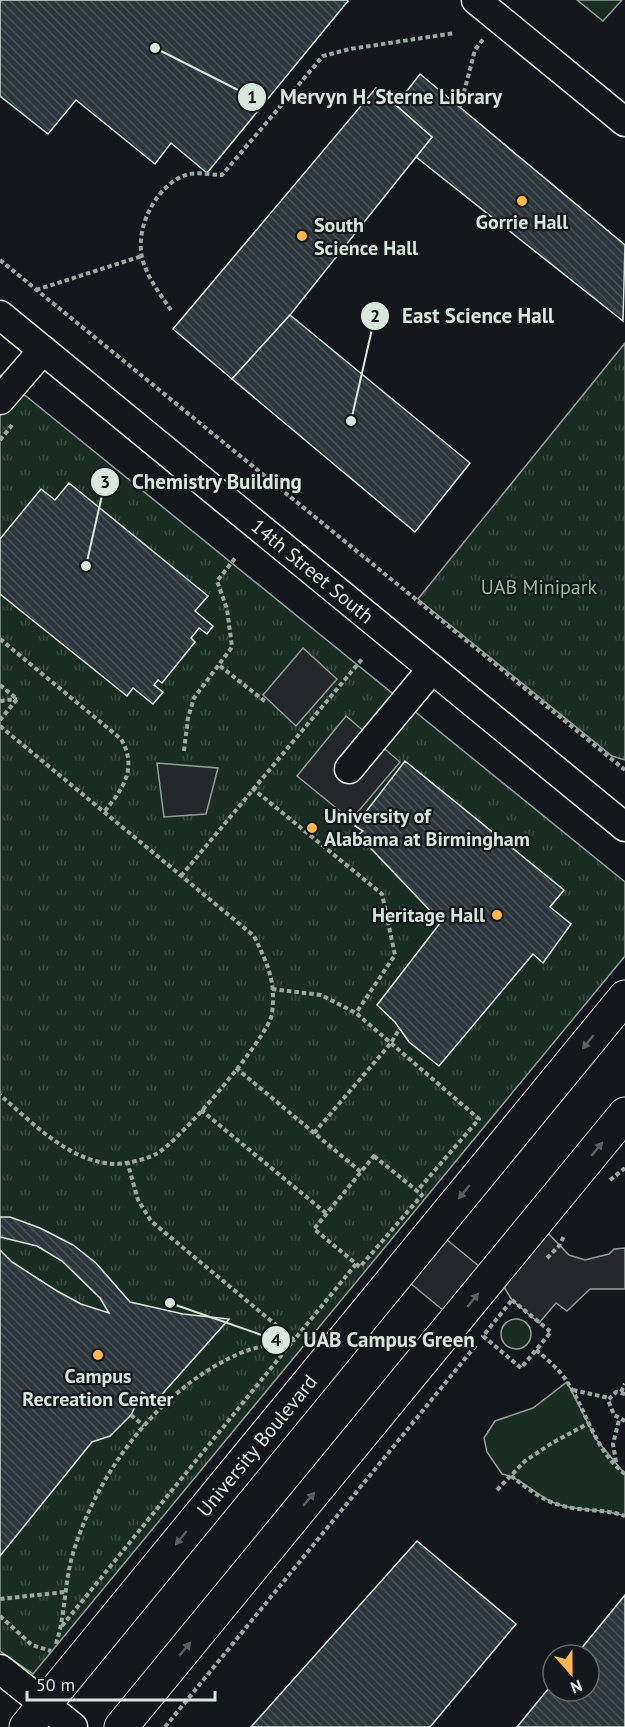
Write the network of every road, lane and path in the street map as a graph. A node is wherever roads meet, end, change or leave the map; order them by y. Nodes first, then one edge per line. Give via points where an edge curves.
1 (476, 0) edge
2 (500, 20) junction
3 (454, 33) dead end
4 (460, 107) dead end
5 (625, 122) edge
6 (142, 256) junction
7 (0, 260) edge
8 (36, 290) junction
9 (171, 310) dead end
10 (0, 315) edge
11 (43, 350) junction
12 (0, 400) edge
13 (236, 557) dead end
14 (0, 639) edge
15 (362, 659) dead end
16 (220, 666) junction
17 (432, 669) junction
18 (0, 685) edge
19 (17, 699) junction
20 (0, 701) edge
21 (267, 703) dead end
22 (0, 720) edge
23 (0, 726) edge
24 (184, 751) dead end
25 (349, 769) dead end
26 (625, 770) edge
27 (252, 788) junction
28 (104, 812) junction
29 (625, 827) edge
30 (181, 876) junction
31 (272, 989) junction
32 (625, 996) edge
33 (356, 1013) junction
34 (400, 1028) dead end
35 (391, 1043) junction
36 (236, 1068) junction
37 (0, 1095) edge
38 (201, 1110) junction
39 (625, 1114) edge
40 (315, 1133) junction
41 (127, 1161) junction
42 (361, 1172) junction
43 (417, 1191) junction
44 (327, 1214) junction
45 (356, 1264) junction
46 (483, 1336) junction
47 (294, 1340) junction
48 (536, 1350) junction
49 (625, 1384) edge
50 (572, 1390) junction
51 (623, 1393) edge
52 (609, 1398) junction
53 (131, 1415) dead end
54 (619, 1420) junction
55 (625, 1421) edge
56 (589, 1423) junction
57 (144, 1426) junction
58 (618, 1469) junction
59 (625, 1474) edge
60 (511, 1476) junction
61 (497, 1490) dead end
62 (625, 1516) edge
63 (65, 1592) junction
64 (0, 1599) edge
65 (0, 1616) edge
66 (61, 1627) junction
67 (0, 1669) edge
68 (35, 1716) edge
69 (73, 1727) edge
70 (121, 1727) edge
71 (165, 1727) edge

1 - 2 street
2 - 4 path via 475,50
2 - 5 street
3 - 6 path via 323,56 222,175 190,174 171,183 152,206 142,231
6 - 8 path
6 - 9 path via 156,289
7 - 8 path
8 - 26 path
10 - 11 street, 14th Street South
11 - 12 street
11 - 17 street, 14th Street South
13 - 16 path via 217,581 227,609 232,647
14 - 28 path via 121,740 128,751 129,775
15 - 27 path
16 - 21 path
16 - 24 path via 194,699
17 - 25 street
17 - 29 street, 14th Street South
18 - 19 path
19 - 20 path
19 - 22 path
23 - 28 path
27 - 30 path
27 - 33 path via 382,894 395,955
28 - 30 path
30 - 31 path via 254,936 272,974
31 - 33 path via 321,995
31 - 36 path via 272,1017
32 -> 68 main road, University Boulevard
33 - 35 path
34 - 35 path
35 - 40 path
35 - 43 path via 479,1119
36 - 38 path
36 - 40 path
37 - 41 path via 77,1155 117,1164
38 - 41 path via 156,1155
38 - 44 path
70 -> 39 main road
40 - 42 path
41 - 47 path via 138,1200 151,1221
42 - 43 path via 374,1156
42 - 44 path
43 - 45 path via 422,1195 360,1268
44 - 45 path via 314,1229
45 - 47 path
46 - 48 path via 521,1368
46 - 48 path via 512,1300 551,1332
46 - 71 path
47 - 57 path via 234,1356 198,1377
47 - 66 path
48 - 50 path via 555,1366
49 - 51 path
50 - 52 path
50 - 56 path
51 - 52 path via 613,1393
52 - 54 path via 611,1411
53 - 57 path
54 - 55 path
54 - 58 path via 613,1444
56 - 58 path
56 - 60 path via 525,1461
57 - 63 path via 111,1470 88,1511 73,1551
58 - 59 path
60 - 61 path
60 - 62 path via 544,1499 562,1506 608,1510
63 - 64 path
63 - 66 path
65 - 66 path via 32,1644 53,1651
67 - 68 street
68 - 69 street

